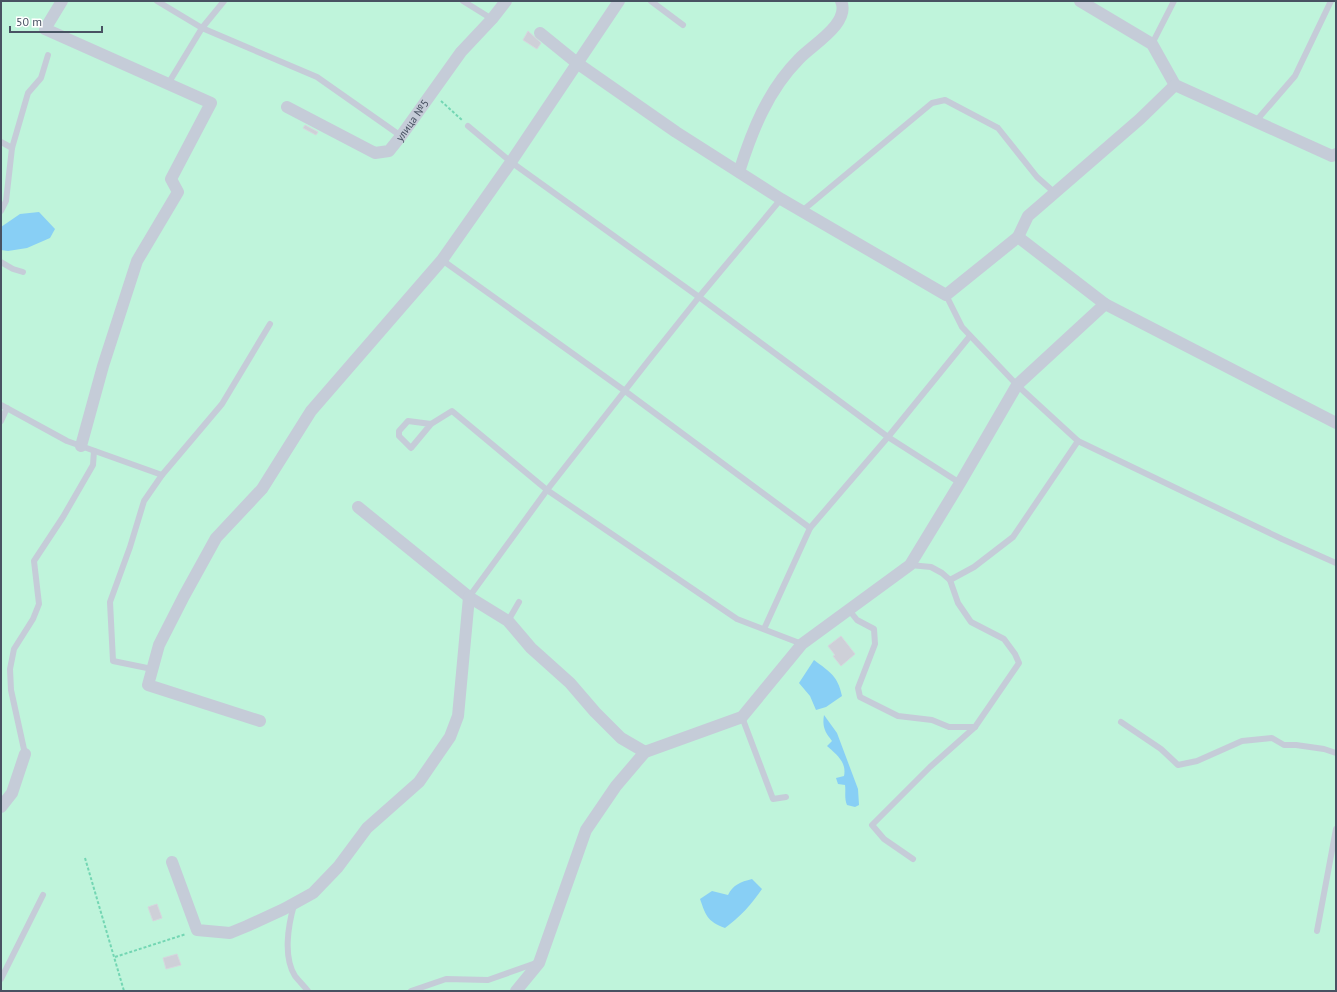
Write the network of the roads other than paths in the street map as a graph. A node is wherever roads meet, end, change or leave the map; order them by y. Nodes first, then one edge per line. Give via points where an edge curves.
1 (62, 1) edge
2 (157, 1) edge
3 (224, 1) edge
4 (463, 1) edge
5 (506, 1) edge
6 (619, 1) edge
7 (651, 1) edge
8 (842, 1) edge
9 (1080, 1) edge
10 (1174, 1) edge
11 (1331, 1) edge
12 (492, 20) junction
13 (683, 25) dead end
14 (202, 28) junction
15 (540, 33) dead end
16 (1152, 44) junction
17 (48, 56) dead end
18 (577, 63) junction
19 (168, 84) junction
20 (1174, 85) junction
21 (286, 107) dead end
22 (1256, 121) junction
23 (468, 126) road end
24 (401, 136) junction
25 (1, 142) edge
26 (12, 148) junction
27 (1336, 154) edge
28 (510, 162) junction
29 (739, 172) junction
30 (1055, 193) junction
31 (781, 199) junction
32 (1, 211) edge
33 (802, 211) junction
34 (1018, 237) junction
35 (442, 260) junction
36 (1, 262) edge
37 (23, 272) dead end
38 (946, 295) junction
39 (698, 297) junction
40 (1105, 304) junction
41 (270, 324) dead end
42 (970, 336) junction
43 (1017, 385) junction
44 (625, 391) junction
45 (1, 405) edge
46 (7, 408) junction
47 (1, 421) edge
48 (1336, 423) edge
49 (431, 424) junction
50 (888, 437) junction
51 (1078, 441) junction
52 (81, 446) junction
53 (94, 451) junction
54 (162, 475) junction
55 (960, 483) junction
56 (547, 490) junction
57 (358, 507) dead end
58 (810, 528) junction
59 (1336, 563) edge
60 (910, 565) junction
61 (950, 580) junction
62 (469, 597) junction
63 (519, 602) dead end
64 (849, 610) junction
65 (508, 621) junction
66 (764, 629) junction
67 (802, 644) junction
68 (152, 669) junction
69 (742, 717) junction
70 (260, 720) dead end
71 (1121, 722) dead end
72 (975, 727) junction
73 (645, 752) junction
74 (1336, 753) edge
75 (25, 754) joint
76 (786, 797) dead end
77 (1, 806) edge
78 (1336, 829) edge
79 (913, 859) dead end
80 (172, 862) dead end
81 (43, 895) dead end
82 (294, 903) junction
83 (1316, 931) dead end
84 (539, 963) junction
85 (1, 979) edge
86 (308, 991) edge
87 (411, 991) edge
88 (516, 991) edge

1 - 19 street via 45,29
2 - 14 lane
3 - 14 lane
4 - 12 lane
5 - 12 street, улица №5
6 - 18 street
7 - 13 lane
8 - 29 street via 844,8 839,22 800,57 772,92 748,143
9 - 16 street
10 - 16 lane
11 - 22 lane via 1295,76
12 - 24 street, улица №5 via 461,52
14 - 19 lane
14 - 24 lane via 317,77
15 - 18 street
16 - 20 street
17 - 26 lane via 41,78 28,93
18 - 28 street
18 - 29 street
19 - 52 street via 211,103 171,179 178,192 137,261 103,366
20 - 22 street
20 - 30 street via 1140,119
21 - 24 street, улица №5 via 375,153 389,151
22 - 27 street via 1332,156
23 - 28 lane
25 - 26 lane
26 - 32 lane via 6,201
28 - 35 street
28 - 39 lane
29 - 31 street
30 - 33 lane via 1037,177 998,128 945,100 932,103
30 - 34 street via 1028,216
31 - 33 street
31 - 39 lane
33 - 38 street
34 - 38 street
34 - 40 street
35 - 44 lane
35 - 68 street via 311,411 262,489 216,538 159,645
36 - 37 lane
38 - 42 lane via 962,327
39 - 44 lane
39 - 50 lane
40 - 43 street
40 - 48 street
41 - 54 lane via 222,404
42 - 43 lane
42 - 50 lane
43 - 51 lane
43 - 55 street
44 - 56 lane
44 - 58 lane
45 - 46 lane
46 - 47 lane
46 - 52 lane
49 - 49 lane via 408,421 399,431 399,436 411,448
49 - 56 lane via 452,411
50 - 55 lane
50 - 58 lane
51 - 59 lane
51 - 61 lane via 1013,537 974,567
52 - 53 lane
53 - 54 lane
53 - 75 lane via 93,465 34,561 39,604 33,620 14,650 10,669 11,690
54 - 68 lane via 144,501 110,602 113,661
55 - 60 street
56 - 62 lane
56 - 66 lane via 737,619
57 - 62 street
58 - 66 lane
60 - 61 lane via 931,567
60 - 64 street
61 - 72 lane via 958,603 971,622 1004,639 1019,663
62 - 65 street
62 - 82 street via 458,716 450,737 419,782 367,828 338,867 313,893
63 - 65 lane
64 - 67 street
64 - 72 lane via 857,620 874,629 876,644 858,688 860,697 898,716 932,720 949,727
65 - 73 street via 531,648 570,683 621,738
66 - 67 lane
67 - 69 street
68 - 70 street via 148,685
69 - 73 street
69 - 76 lane via 773,799
71 - 74 lane via 1161,749 1178,765 1197,761 1242,741 1272,738 1284,745 1324,749
72 - 79 lane via 930,767 872,825 884,839
73 - 84 street via 616,786 586,830
75 - 77 street via 12,793
78 - 83 lane
80 - 82 street via 198,930 230,933
81 - 85 lane
82 - 86 lane via 288,925 288,959 295,976
84 - 87 lane via 488,980 446,979
84 - 88 street

